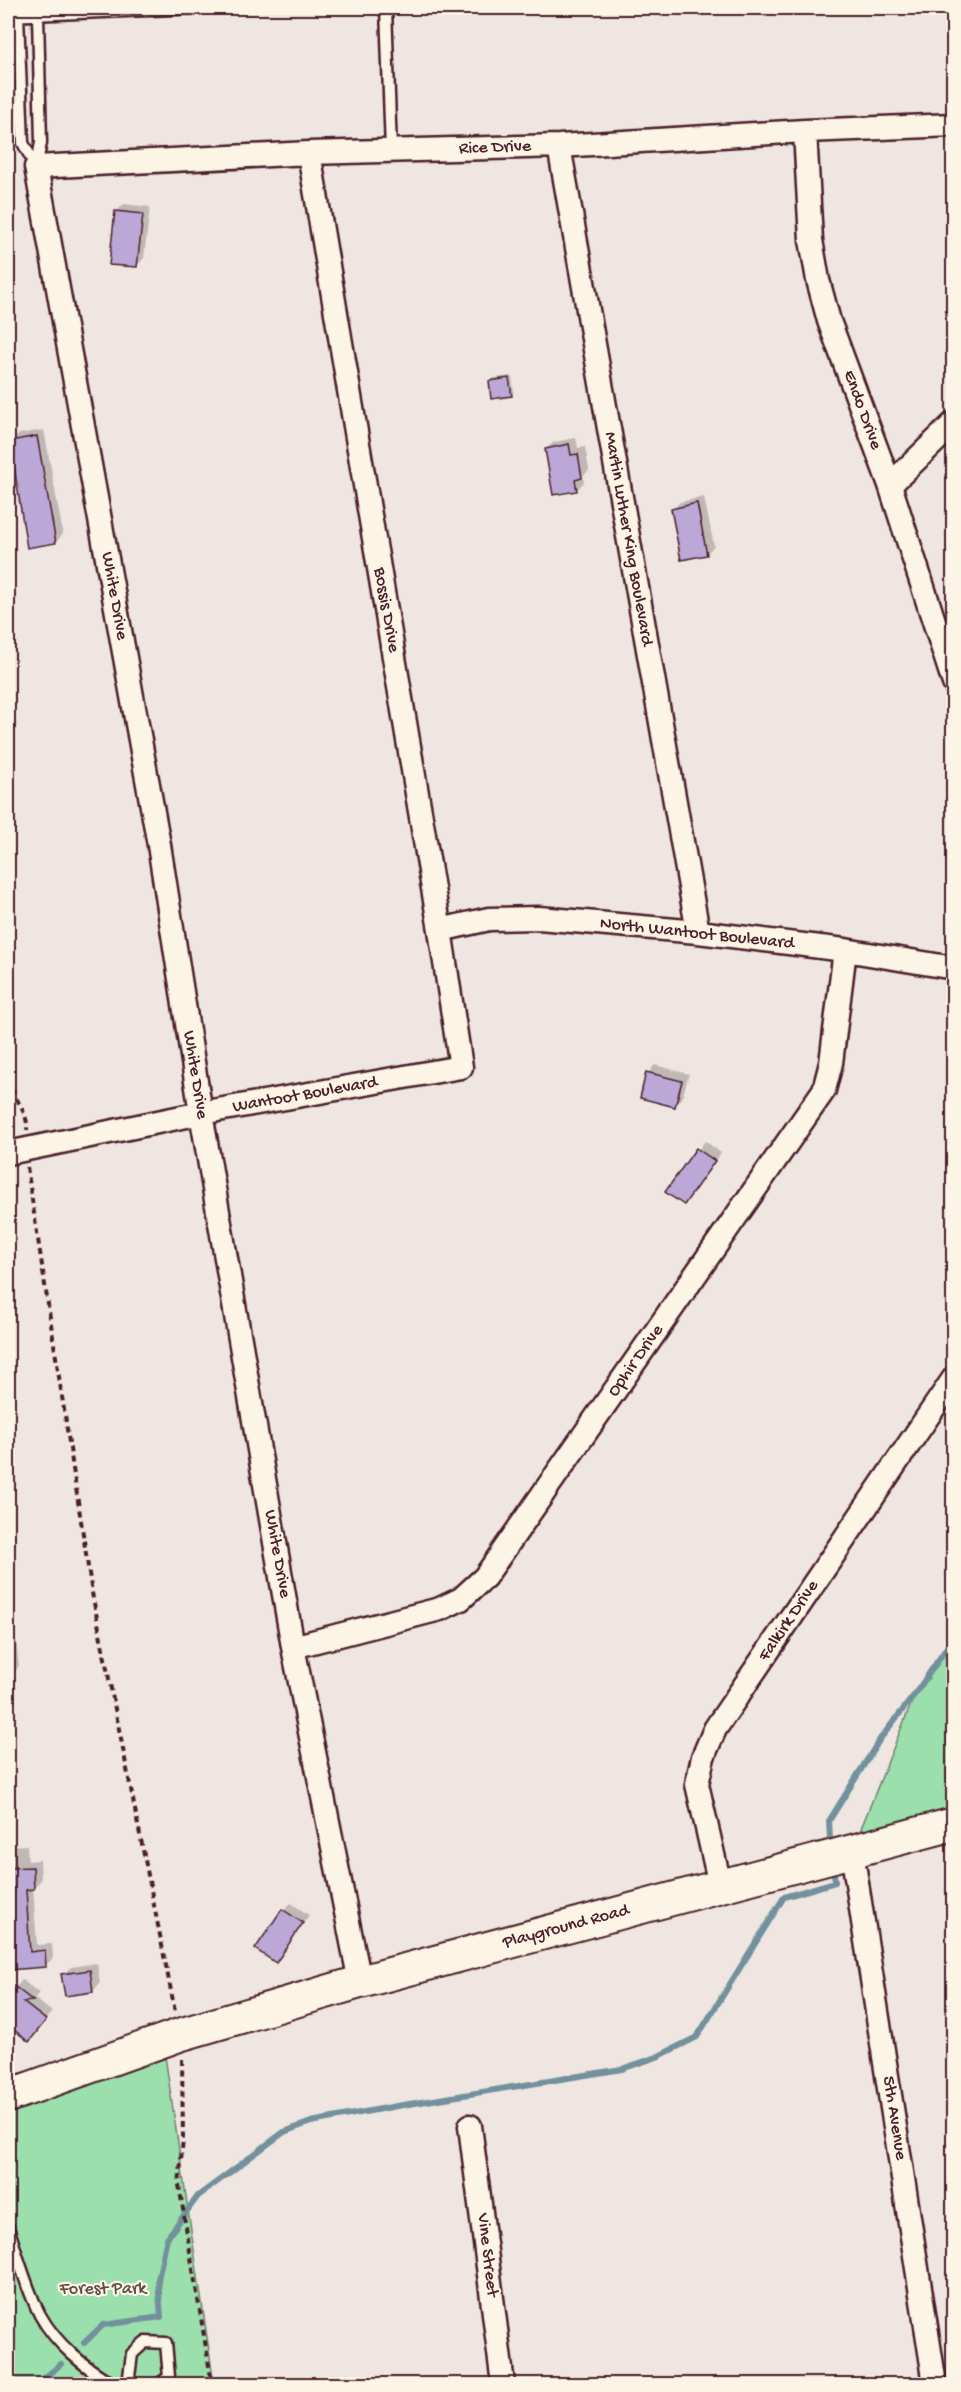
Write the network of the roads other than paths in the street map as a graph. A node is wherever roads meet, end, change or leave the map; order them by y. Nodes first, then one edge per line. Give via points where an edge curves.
1 (198, 8) edge
2 (386, 8) edge
3 (38, 15) junction
4 (13, 16) edge
5 (954, 125) edge
6 (805, 131) junction
7 (559, 146) junction
8 (391, 151) junction
9 (309, 153) junction
10 (36, 167) junction
11 (954, 423) edge
12 (890, 485) junction
13 (954, 683) edge
14 (440, 930) junction
15 (698, 932) junction
16 (845, 950) junction
17 (954, 968) edge
18 (461, 1067) joint
19 (201, 1113) junction
20 (16, 1151) edge
21 (954, 1378) edge
22 (293, 1647) junction
23 (954, 1824) edge
24 (852, 1851) junction
25 (720, 1885) junction
26 (360, 1982) junction
27 (8, 2096) edge
28 (470, 2126) dead end
29 (8, 2232) edge
30 (114, 2385) edge
31 (128, 2385) edge
32 (159, 2385) edge
33 (503, 2385) edge
34 (935, 2385) edge

1 - 3 lane
2 - 8 lane
3 - 4 lane
3 - 10 lane via 41,143
4 - 10 lane via 23,143
5 - 6 street, Rice Drive
6 - 7 street, Rice Drive
6 - 12 street, Endo Drive via 811,240 818,280 829,321
7 - 8 street, Rice Drive
7 - 15 street, Martin Luther King Boulevard
8 - 9 street, Rice Drive
9 - 10 street, Rice Drive
9 - 14 street, Bossis Drive
10 - 19 street, White Drive via 159,845
11 - 12 street
12 - 13 street, Endo Drive
14 - 15 street, North Wantoot Boulevard via 489,919 539,918
14 - 18 street, Bossis Drive
15 - 16 street, North Wantoot Boulevard
16 - 17 street, North Wantoot Boulevard
16 - 22 street, Ophir Drive via 824,1090 485,1577 461,1599 440,1609
18 - 19 street, Wantoot Boulevard
19 - 20 street, Wantoot Boulevard
19 - 22 street, White Drive
21 - 25 street, Falkirk Drive via 715,1729 697,1784
22 - 26 street, White Drive
23 - 24 main road, Playground Road
24 - 25 main road, Playground Road
24 - 34 street, 5th Avenue
25 - 26 main road, Playground Road
26 - 27 main road, Playground Road via 180,2035
28 - 33 street, Vine Street
29 - 30 lane via 40,2315 58,2340 90,2371
31 - 32 lane via 132,2354 145,2342 166,2343 168,2377

